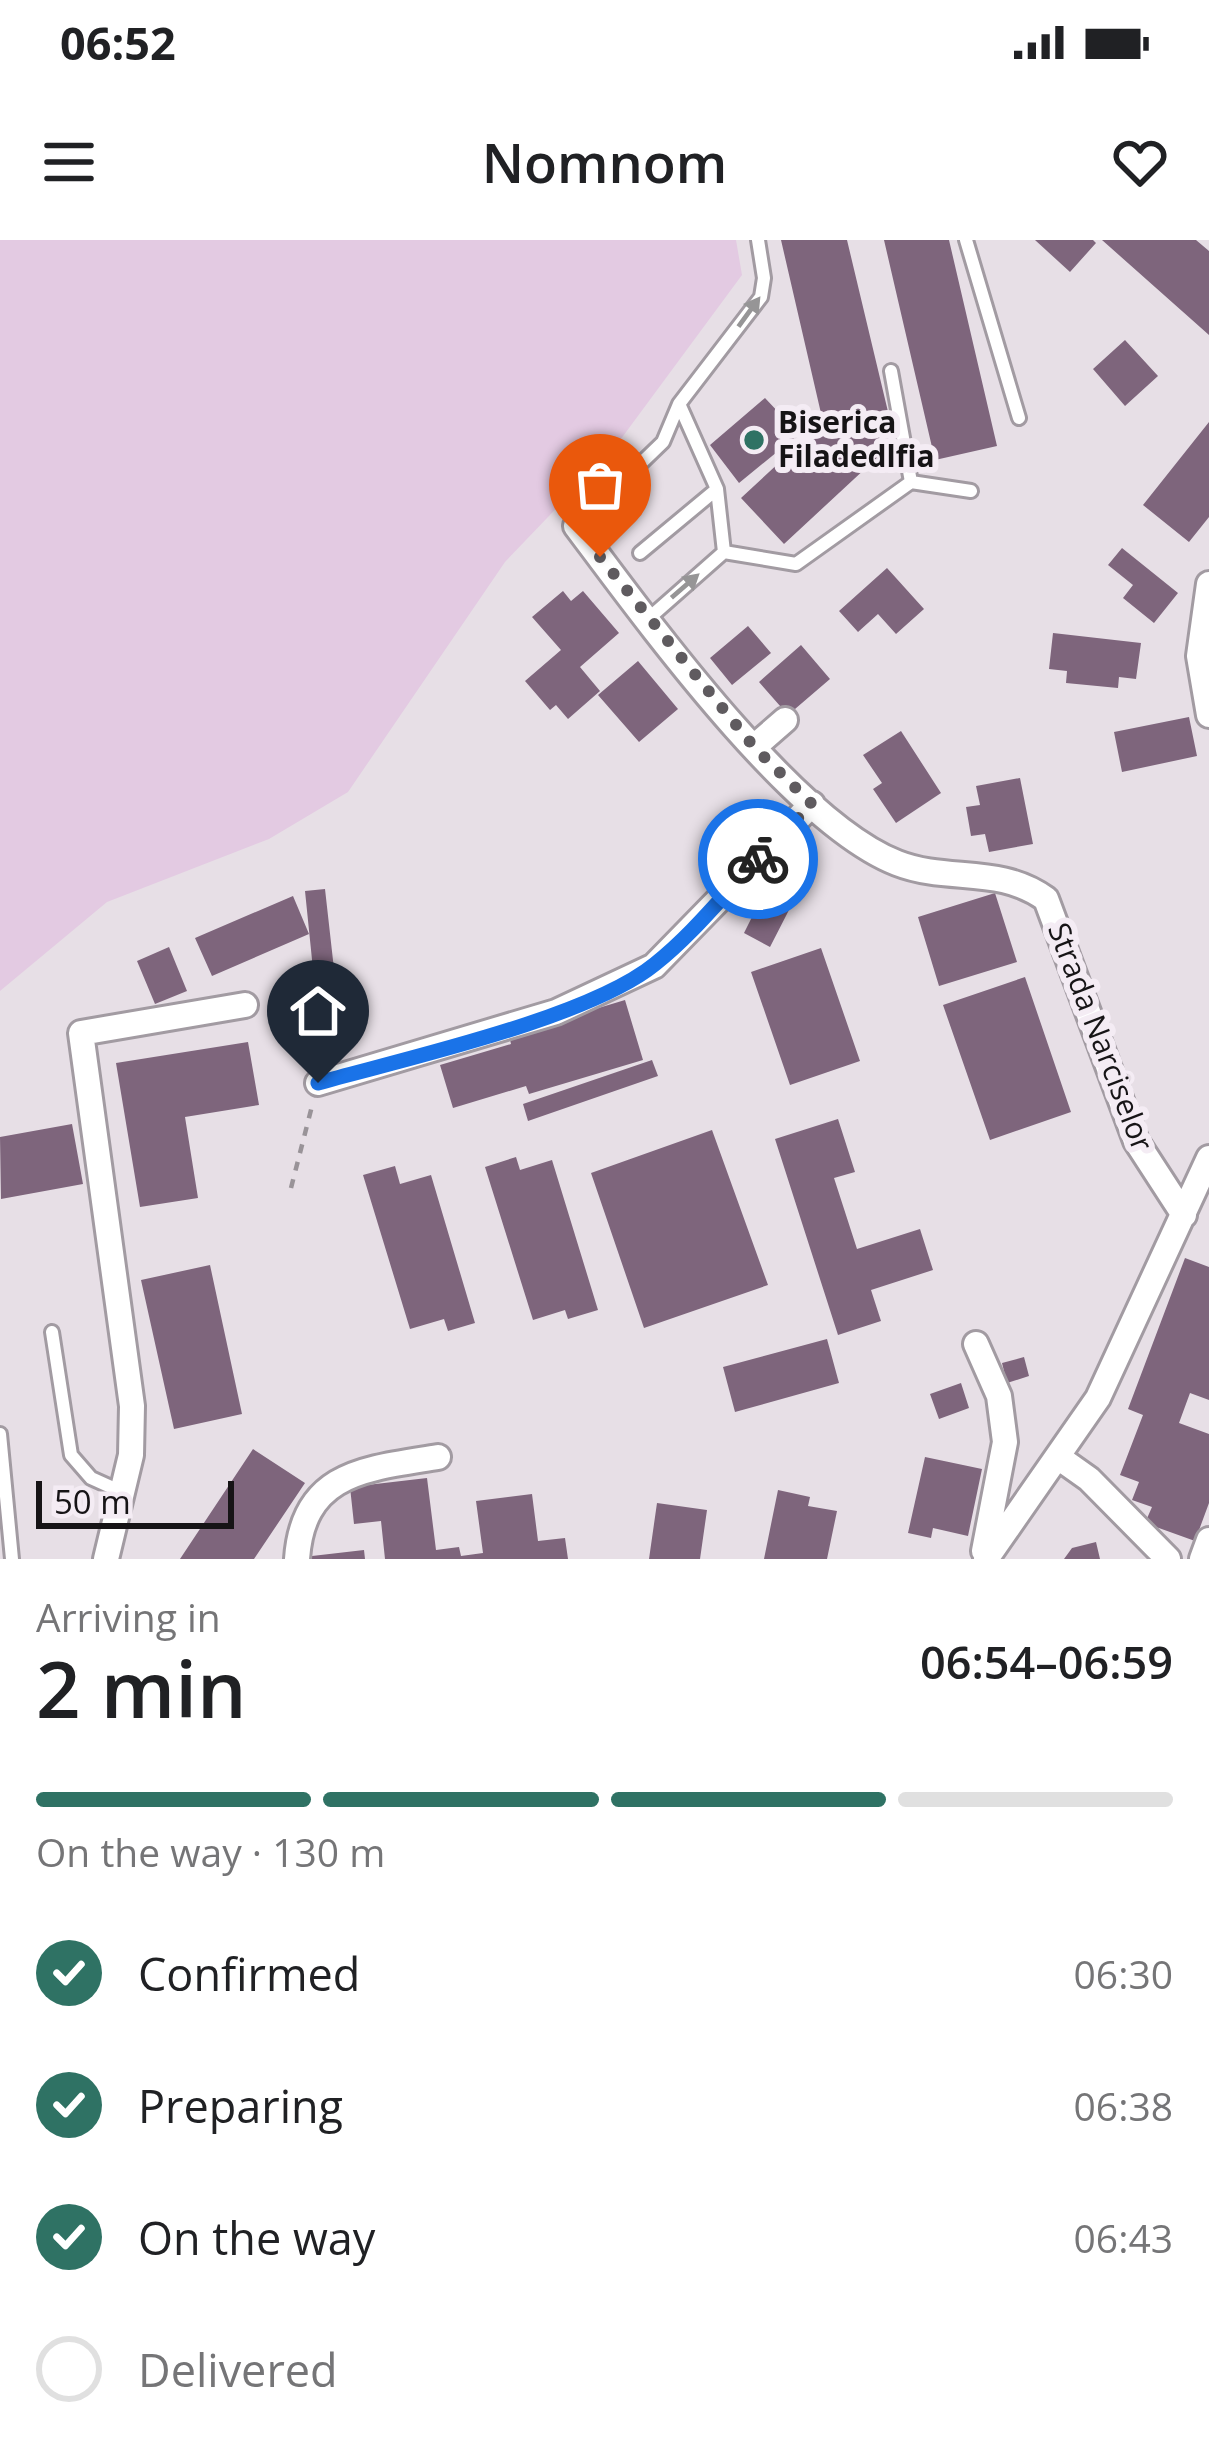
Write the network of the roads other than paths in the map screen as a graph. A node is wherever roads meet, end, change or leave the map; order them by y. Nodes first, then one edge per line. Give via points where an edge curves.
1 (758, 240) edge
2 (966, 240) edge
3 (891, 371) dead end
4 (679, 404) junction
5 (1019, 418) dead end
6 (910, 482) junction
7 (717, 489) junction
8 (971, 491) dead end
9 (576, 526) joint
10 (724, 552) junction
11 (640, 553) dead end
12 (1209, 584) edge
13 (647, 620) junction
14 (1209, 715) edge
15 (785, 719) dead end
16 (754, 747) junction
17 (812, 804) junction
18 (245, 1005) dead end
19 (318, 1083) road end
20 (1209, 1158) edge
21 (1184, 1215) junction
22 (52, 1332) dead end
23 (976, 1345) dead end
24 (0, 1434) edge
25 (438, 1457) dead end
26 (1058, 1457) junction
27 (122, 1492) junction
28 (1209, 1540) edge
29 (12, 1559) edge
30 (106, 1559) edge
31 (297, 1559) edge
32 (984, 1559) edge
33 (1168, 1559) edge
34 (1202, 1559) edge

4 -> 1 lane via 761,297
2 - 5 lane
3 - 6 lane
4 - 7 lane
4 - 9 lane via 663,442
6 - 8 lane
6 - 10 lane via 796,564
7 - 10 lane
7 - 11 lane
9 - 13 street, Strada Narciselor
13 -> 10 lane
12 - 14 street via 1199,656
13 - 16 street, Strada Narciselor
15 - 16 street
16 - 17 street, Strada Narciselor
17 - 19 street via 654,966 556,1012
17 - 21 street, Strada Narciselor via 898,864 999,875 1046,898 1136,1141
18 - 27 street via 80,1033 132,1406
20 - 21 street
21 - 26 street via 1097,1398
22 - 27 lane via 71,1455 91,1478
23 - 32 street via 999,1396 1005,1442
24 - 29 lane
25 - 31 street via 329,1485 300,1524
26 - 32 street
26 - 33 street
27 - 30 street
28 - 34 street

